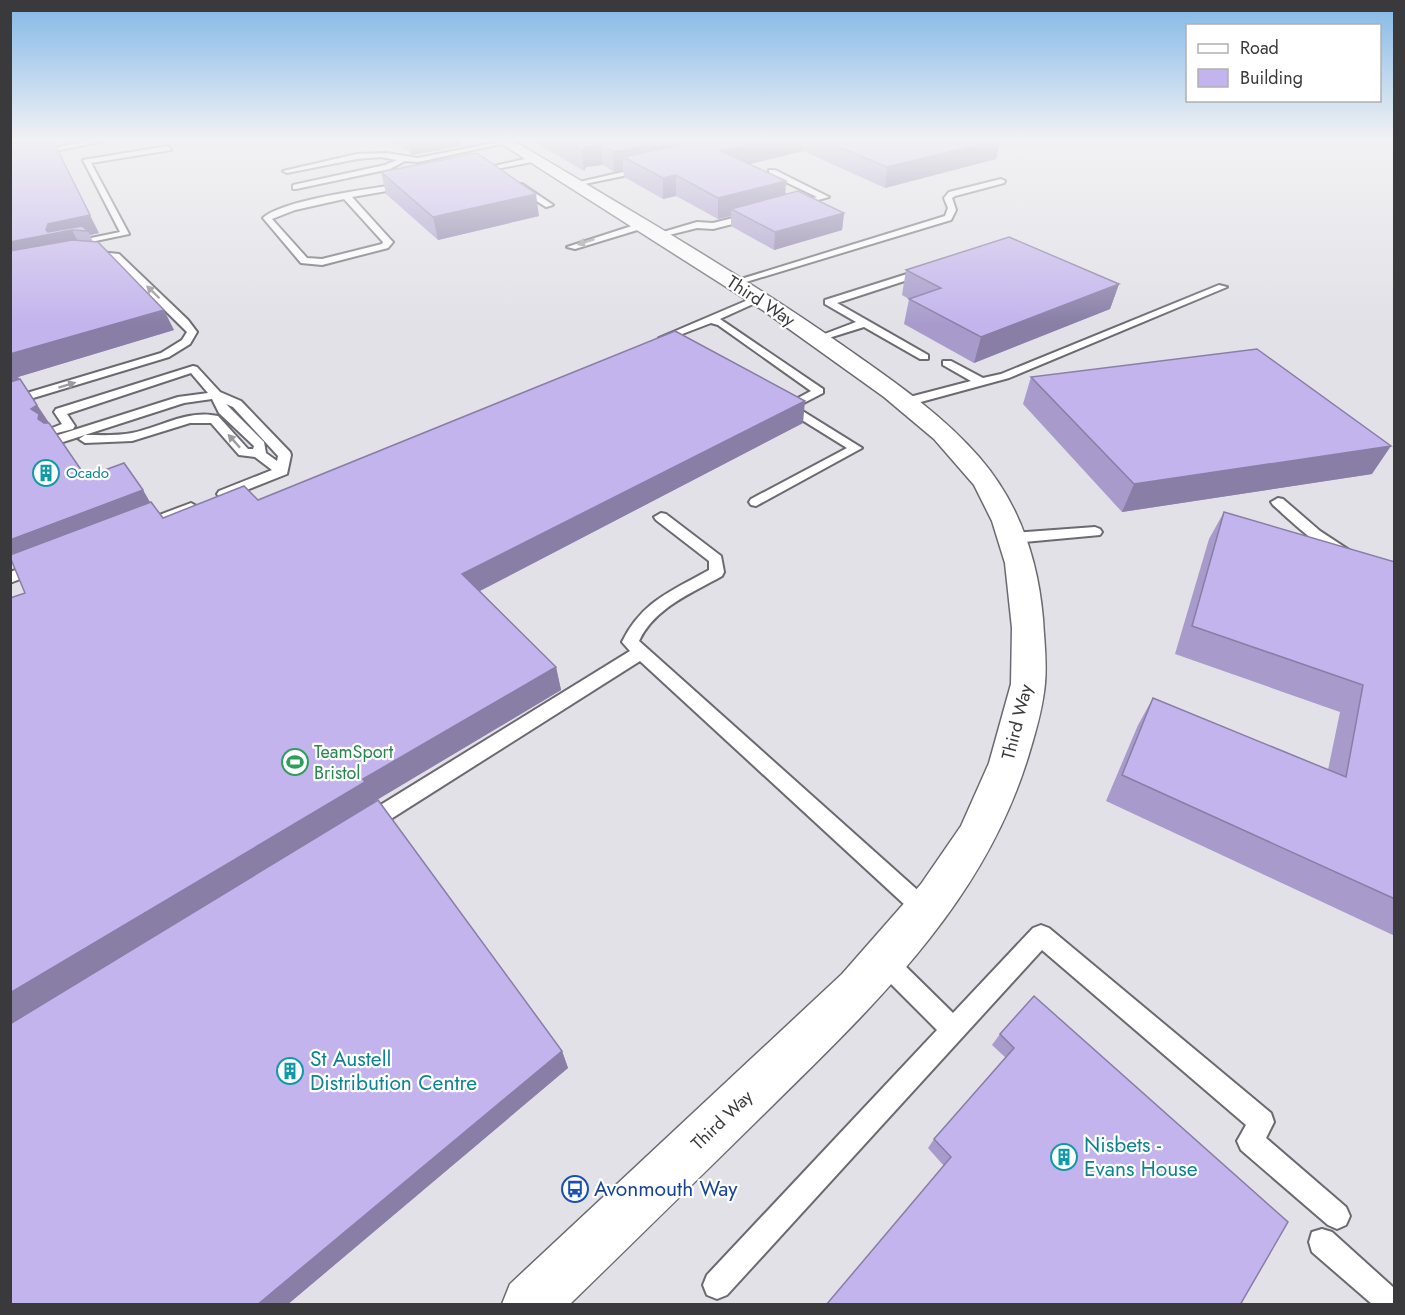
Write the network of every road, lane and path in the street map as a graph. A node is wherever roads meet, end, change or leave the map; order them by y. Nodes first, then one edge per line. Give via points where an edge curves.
1 (107, 202) edge
2 (322, 202) edge
3 (352, 202) edge
4 (547, 202) edge
5 (605, 202) edge
6 (805, 202) edge
7 (950, 202) edge
8 (549, 205) dead end
9 (780, 209) edge
10 (758, 214) edge
11 (649, 230) junction
12 (572, 247) dead end
13 (56, 248) edge
14 (64, 257) edge
15 (937, 267) edge
16 (1222, 287) dead end
17 (746, 291) junction
18 (711, 318) junction
19 (865, 323) junction
20 (664, 338) edge
21 (819, 338) junction
22 (924, 357) dead end
23 (947, 363) dead end
24 (205, 383) junction
25 (983, 383) junction
26 (216, 395) junction
27 (10, 402) edge
28 (906, 402) junction
29 (69, 426) junction
30 (56, 435) junction
31 (259, 454) junction
32 (282, 471) junction
33 (756, 502) dead end
34 (1278, 502) dead end
35 (661, 517) dead end
36 (130, 531) edge
37 (1095, 531) dead end
38 (1014, 538) junction
39 (1358, 559) edge
40 (54, 561) edge
41 (10, 578) edge
42 (641, 652) junction
43 (356, 830) edge
44 (925, 910) junction
45 (884, 961) junction
46 (953, 1030) junction
47 (1337, 1216) dead end
48 (1322, 1242) dead end
49 (717, 1285) dead end
50 (530, 1305) edge
51 (1392, 1305) edge

1 - 13 lane via 124,234
2 - 3 lane via 267,218 304,261 322,262 385,246 388,242
4 - 8 lane
5 - 11 street, Third Way
6 - 9 lane
7 - 17 lane via 952,213 948,218
10 - 11 lane via 713,226
11 -> 12 lane
11 - 17 street, Third Way
27 -> 14 lane via 165,356 186,342 192,332 116,256
15 - 19 lane via 829,302
16 - 25 lane
17 - 18 lane
17 - 21 street, Third Way
18 - 20 lane
18 - 33 lane via 819,391 787,407 856,448
19 - 21 lane
19 - 22 lane
21 - 28 street, Third Way
23 - 25 lane
24 - 26 lane
24 - 29 lane
24 - 29 lane via 193,369 60,412
25 - 28 lane
26 - 30 lane via 132,428
26 - 31 lane via 223,410 260,445
26 - 32 lane via 237,404 285,455
28 - 38 street, Third Way via 970,462 1002,509
29 - 30 lane
31 -> 30 lane via 244,452 214,419 203,417 132,437
31 - 32 lane
32 - 36 lane
34 - 39 lane via 1328,544
35 - 42 lane via 716,559 717,572 655,608 638,625 630,642
37 - 38 lane
38 - 44 street, Third Way via 1028,628 1028,683 999,789 980,829
40 - 41 lane
42 - 43 lane
42 - 44 lane
44 - 45 street, Third Way
45 - 46 lane
45 - 50 street, Third Way
46 - 47 lane via 1041,935 1262,1122 1250,1141
46 - 49 lane
48 - 51 lane

